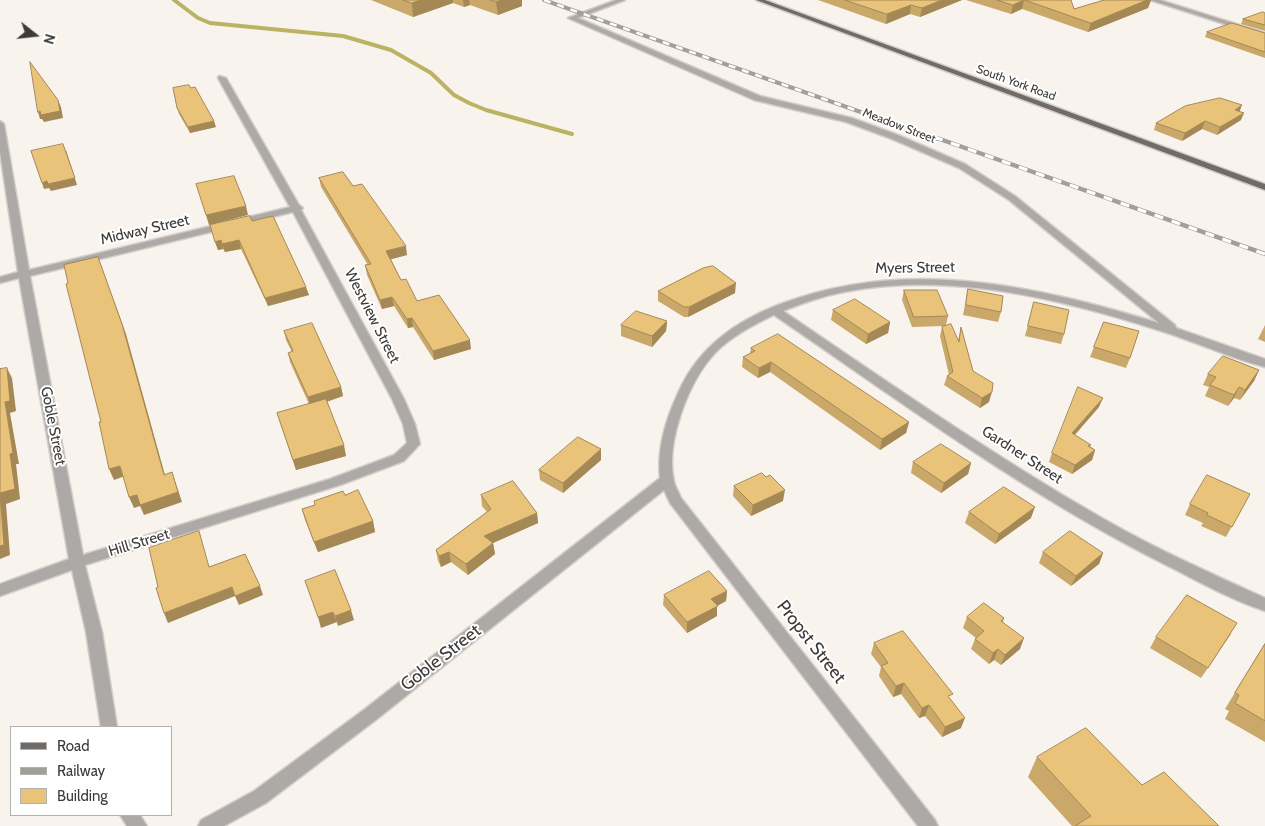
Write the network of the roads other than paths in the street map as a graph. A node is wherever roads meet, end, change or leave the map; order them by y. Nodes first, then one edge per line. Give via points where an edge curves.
1 (622, 0) edge
2 (759, 0) edge
3 (1153, 0) edge
4 (1265, 35) edge
5 (222, 78) dead end
6 (0, 124) edge
7 (1265, 187) edge
8 (298, 208) junction
9 (24, 274) junction
10 (0, 280) edge
11 (774, 310) junction
12 (1178, 332) junction
13 (1265, 363) edge
14 (666, 480) junction
15 (280, 500) joint
16 (78, 562) junction
17 (0, 590) edge
18 (1265, 605) edge
19 (109, 726) edge
20 (130, 816) edge
21 (138, 826) edge
22 (207, 826) edge
23 (929, 826) edge

1 - 12 street, Meadow Street via 572,18 757,98 849,120 962,166 1012,198
2 - 7 main road, South York Road
3 - 4 street
5 - 8 street, Westview Street
6 - 9 street, Goble Street
8 - 9 street, Midway Street
8 - 15 street, Westview Street via 396,398 414,436 414,444 400,458
9 - 10 street, Midway Street
9 - 16 street, Goble Street
11 - 12 street, Myers Street via 830,290 928,280 1012,289 1104,310
11 - 14 street, Myers Street via 726,336 691,377 669,436
11 - 18 street, Gardner Street via 881,383 1097,521
12 - 13 street, Myers Street
14 - 22 street, Goble Street via 355,726 260,797
14 - 23 street, Propst Street via 676,500
15 - 16 street, Hill Street
16 - 17 street, Hill Street
16 - 19 street, Goble Street via 94,632
20 - 21 street

